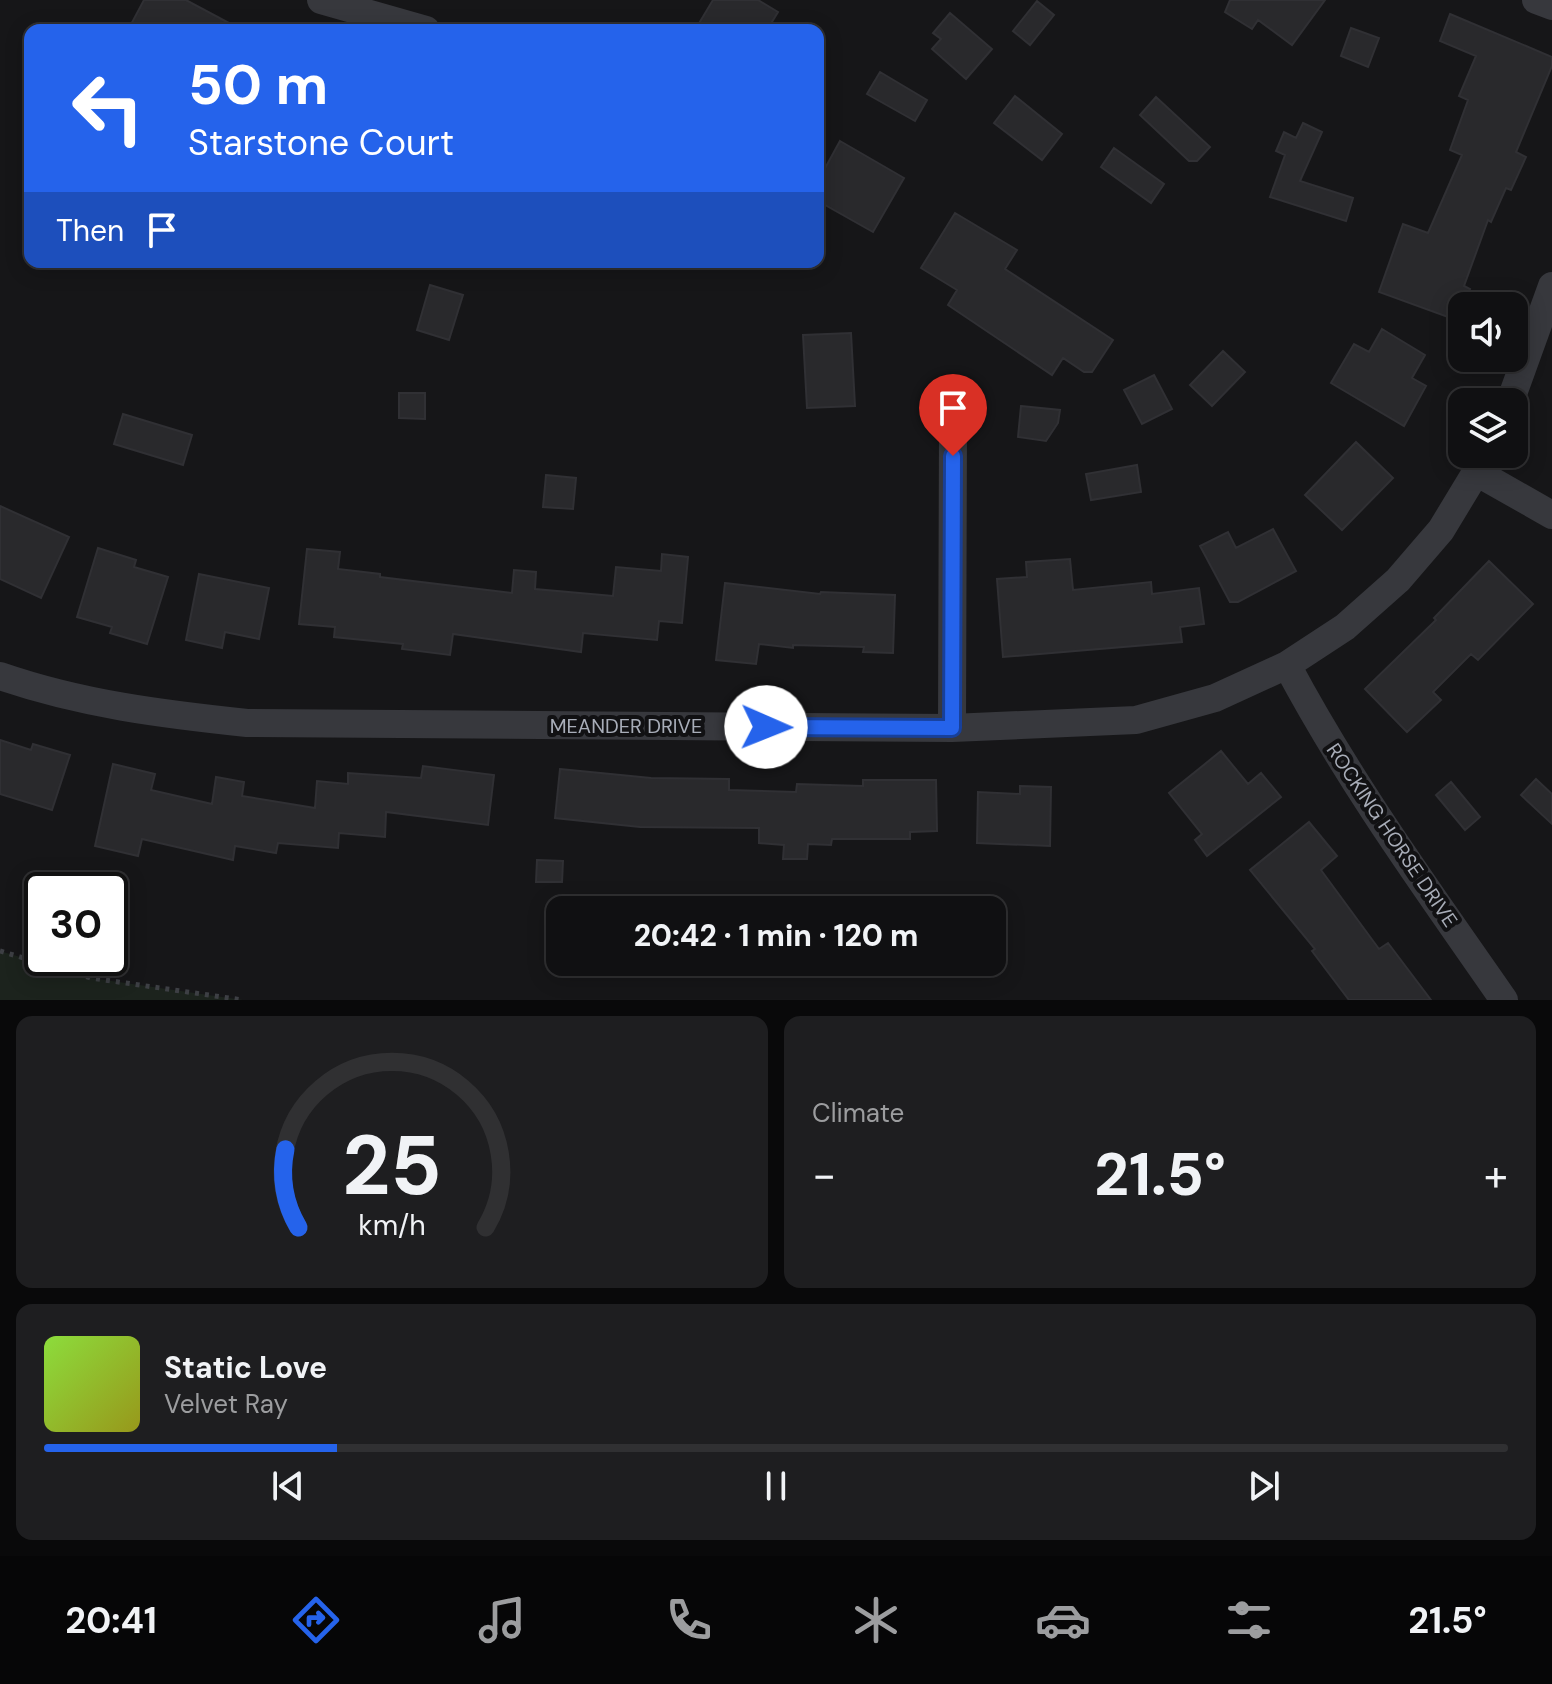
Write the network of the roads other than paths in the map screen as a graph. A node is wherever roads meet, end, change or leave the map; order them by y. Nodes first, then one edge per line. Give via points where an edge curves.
1 (321, 0) edge
2 (1536, 0) edge
3 (1552, 6) edge
4 (405, 24) edge
5 (1552, 286) edge
6 (1515, 388) edge
7 (953, 425) dead end
8 (1480, 468) edge
9 (1487, 468) edge
10 (1552, 515) edge
11 (1287, 665) junction
12 (0, 676) edge
13 (952, 728) junction
14 (1504, 1000) edge

1 - 4 street
2 - 3 street
5 - 6 street
7 - 13 street
8 - 11 street, MEANDER DRIVE via 1441,530 1398,580 1345,627
9 - 10 street
11 - 13 street, MEANDER DRIVE via 1215,698 1136,720
11 - 14 street, ROCKING HORSE DRIVE via 1370,808
12 - 13 street, MEANDER DRIVE via 133,711 247,723

